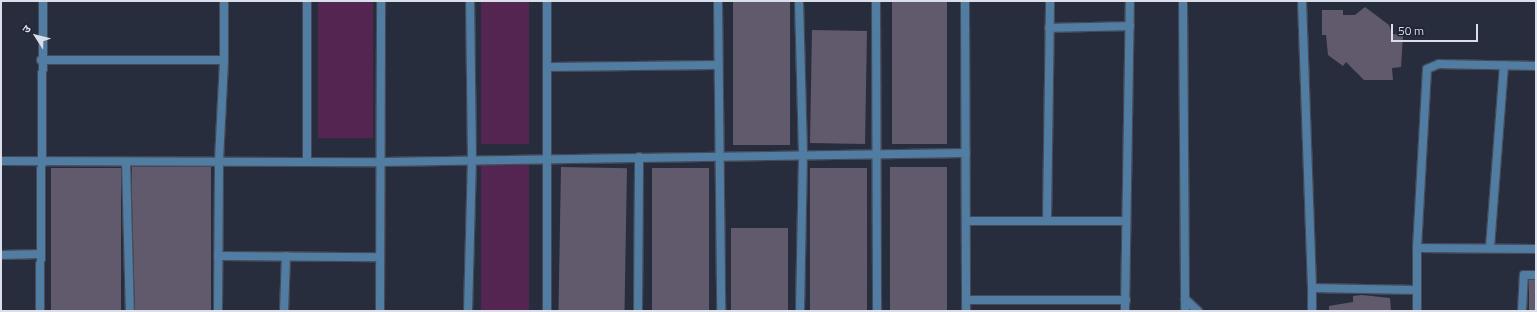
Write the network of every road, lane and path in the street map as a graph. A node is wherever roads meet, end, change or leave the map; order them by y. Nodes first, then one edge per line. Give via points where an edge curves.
1 (43, 1) edge
2 (224, 1) edge
3 (307, 1) edge
4 (381, 1) edge
5 (470, 1) edge
6 (547, 1) edge
7 (718, 1) edge
8 (799, 1) edge
9 (876, 1) edge
10 (965, 1) edge
11 (1050, 1) edge
12 (1130, 1) edge
13 (1183, 1) edge
14 (1302, 1) edge
15 (1130, 26) junction
16 (1049, 28) junction
17 (42, 60) junction
18 (224, 60) junction
19 (717, 66) junction
20 (1504, 66) junction
21 (1536, 66) edge
22 (549, 67) junction
23 (966, 153) junction
24 (876, 154) junction
25 (803, 155) junction
26 (718, 156) junction
27 (639, 158) junction
28 (547, 159) junction
29 (219, 160) junction
30 (472, 160) junction
31 (1, 162) edge
32 (40, 162) junction
33 (126, 162) junction
34 (307, 162) junction
35 (381, 162) junction
36 (1047, 220) junction
37 (966, 221) junction
38 (1126, 221) junction
39 (1490, 247) junction
40 (1417, 248) junction
41 (1536, 249) edge
42 (41, 254) junction
43 (1, 255) edge
44 (218, 256) junction
45 (286, 256) junction
46 (380, 257) junction
47 (1536, 275) edge
48 (1312, 288) junction
49 (1417, 290) junction
50 (1185, 298) junction
51 (966, 300) junction
52 (1126, 300) junction
53 (40, 311) edge
54 (130, 311) edge
55 (218, 311) edge
56 (284, 311) edge
57 (380, 311) edge
58 (468, 311) edge
59 (547, 311) edge
60 (638, 311) edge
61 (721, 311) edge
62 (800, 311) edge
63 (877, 311) edge
64 (966, 311) edge
65 (1125, 311) edge
66 (1185, 311) edge
67 (1198, 311) edge
68 (1312, 311) edge
69 (1417, 311) edge
70 (1522, 311) edge

1 - 17 street
2 - 18 street
3 - 34 street
4 - 35 street
5 - 30 street
6 - 22 street
7 - 19 street
8 - 25 street
9 - 24 street
10 - 23 street
11 - 16 street
12 - 15 street
13 - 50 street
14 - 48 street
15 - 16 street
15 - 38 street
16 - 36 street
17 - 18 street
17 - 32 street
18 - 29 street
19 - 22 street
19 - 26 street
20 - 21 street
20 - 39 street
20 - 40 street via 1439,64 1427,70
22 - 28 street
23 - 24 street
23 - 37 street
24 - 25 street
24 - 63 street
25 - 26 street
25 - 62 street
26 - 27 street
26 - 61 street
27 - 28 street
27 - 60 street
28 - 30 street
28 - 59 street
29 - 33 street
29 - 34 street
29 - 44 street
30 - 35 street
30 - 58 street
31 - 32 street
32 - 33 street
32 - 42 street
33 - 54 street
34 - 35 street
35 - 46 street
36 - 37 street
36 - 38 street
37 - 51 street
38 - 52 street
39 - 40 street
39 - 41 street
40 - 49 street
42 - 43 street
42 - 53 street
44 - 45 street
44 - 55 street
45 - 46 street
45 - 56 street
46 - 57 street
47 - 70 street via 1524,275
48 - 49 street
48 - 68 street
49 - 69 street
50 - 66 street
50 - 67 street
51 - 52 street
51 - 64 street
52 - 65 street

